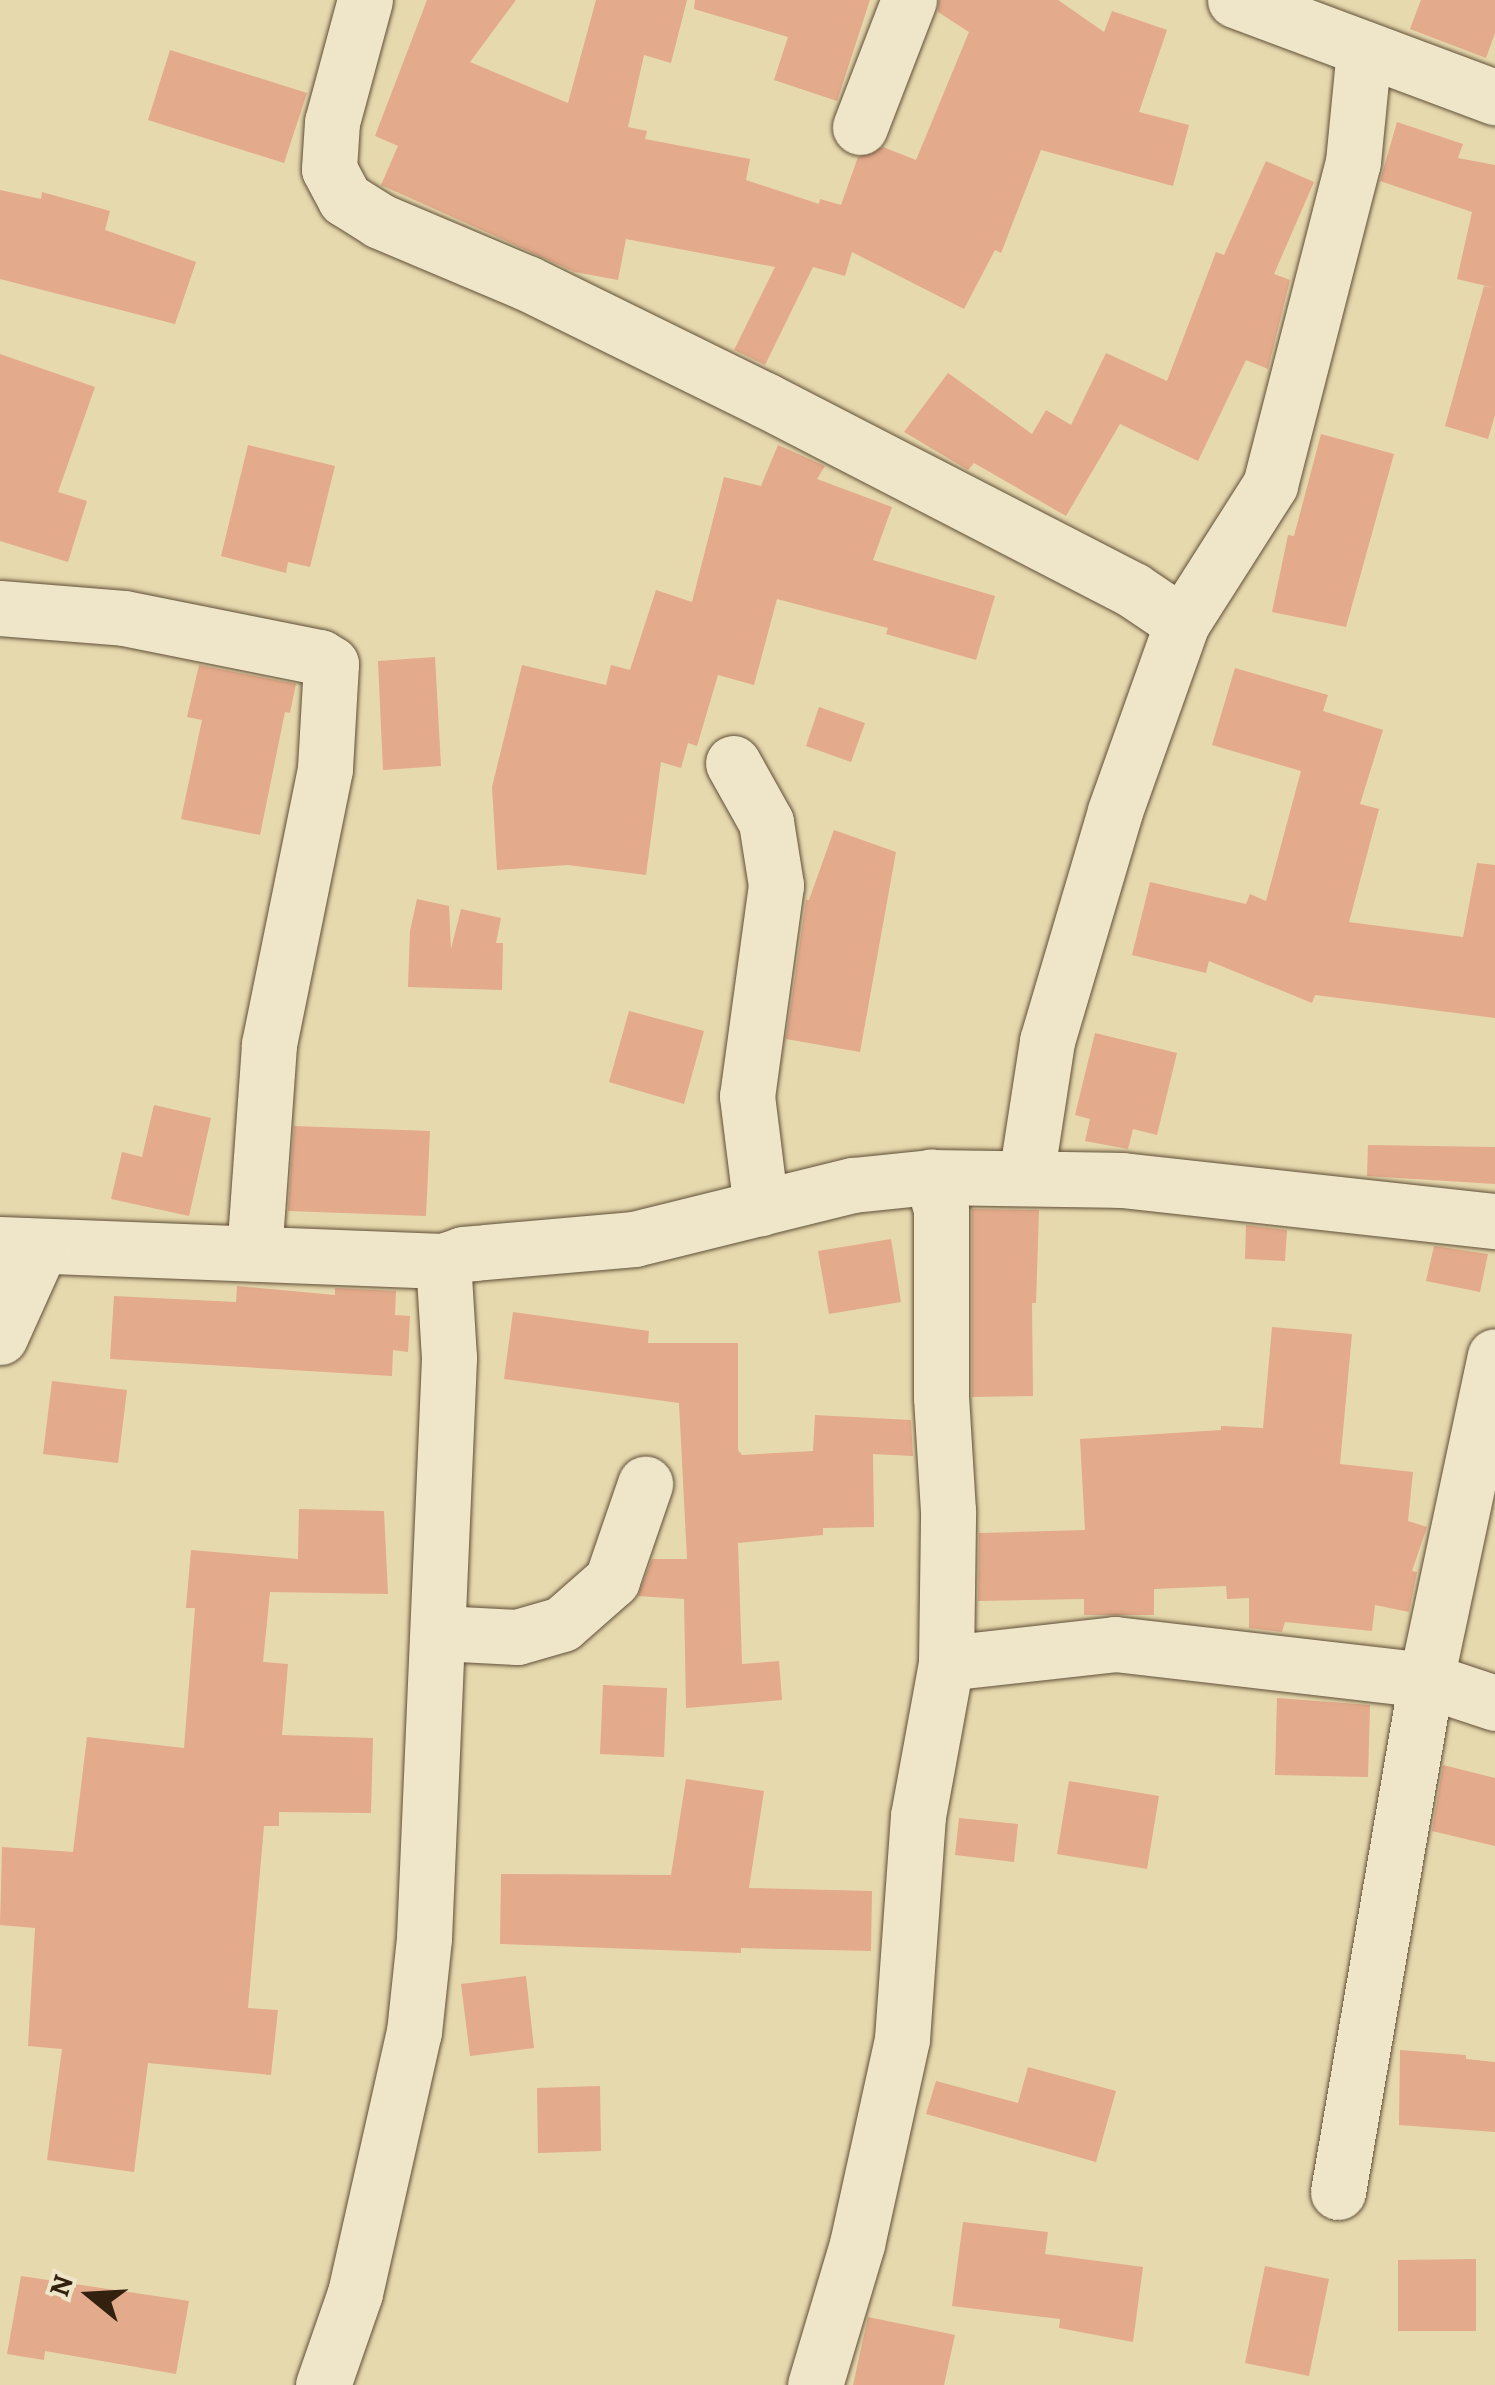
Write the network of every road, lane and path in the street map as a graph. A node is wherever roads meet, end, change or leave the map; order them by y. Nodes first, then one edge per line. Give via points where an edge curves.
1 (365, 0) edge
2 (909, 0) edge
3 (1235, 0) edge
4 (1364, 50) junction
5 (1495, 97) edge
6 (860, 127) dead end
7 (0, 608) edge
8 (1182, 624) junction
9 (733, 763) dead end
10 (931, 1177) junction
11 (1026, 1177) junction
12 (761, 1208) junction
13 (1495, 1222) edge
14 (20, 1246) edge
15 (254, 1252) junction
16 (443, 1261) junction
17 (0, 1338) edge
18 (1495, 1356) edge
19 (645, 1484) dead end
20 (440, 1634) junction
21 (946, 1663) junction
22 (1426, 1680) junction
23 (1495, 1703) edge
24 (1338, 2192) dead end
25 (323, 2385) edge
26 (816, 2385) edge

1 - 8 street via 332,122 329,169 345,199 765,400 1133,590
2 - 6 street
3 - 4 street
4 - 5 street
4 - 8 street via 1353,162 1270,485
7 - 15 street via 124,618 330,664 325,768 269,1045
8 - 11 street via 1115,811 1046,1041
9 - 12 street via 766,822 776,886 748,1096
10 - 11 street
10 - 12 street via 853,1185
10 - 21 street via 941,1209
11 - 13 street via 1122,1180
12 - 16 street via 634,1239
14 - 15 street
14 - 17 street
15 - 16 street
16 - 20 street via 449,1358
18 - 22 street
19 - 20 street via 612,1580 562,1624 516,1636
20 - 25 street via 414,2032 354,2293
21 - 22 street via 1115,1644
21 - 26 street via 918,1816 902,2039 857,2244
22 - 23 street
22 - 24 street

